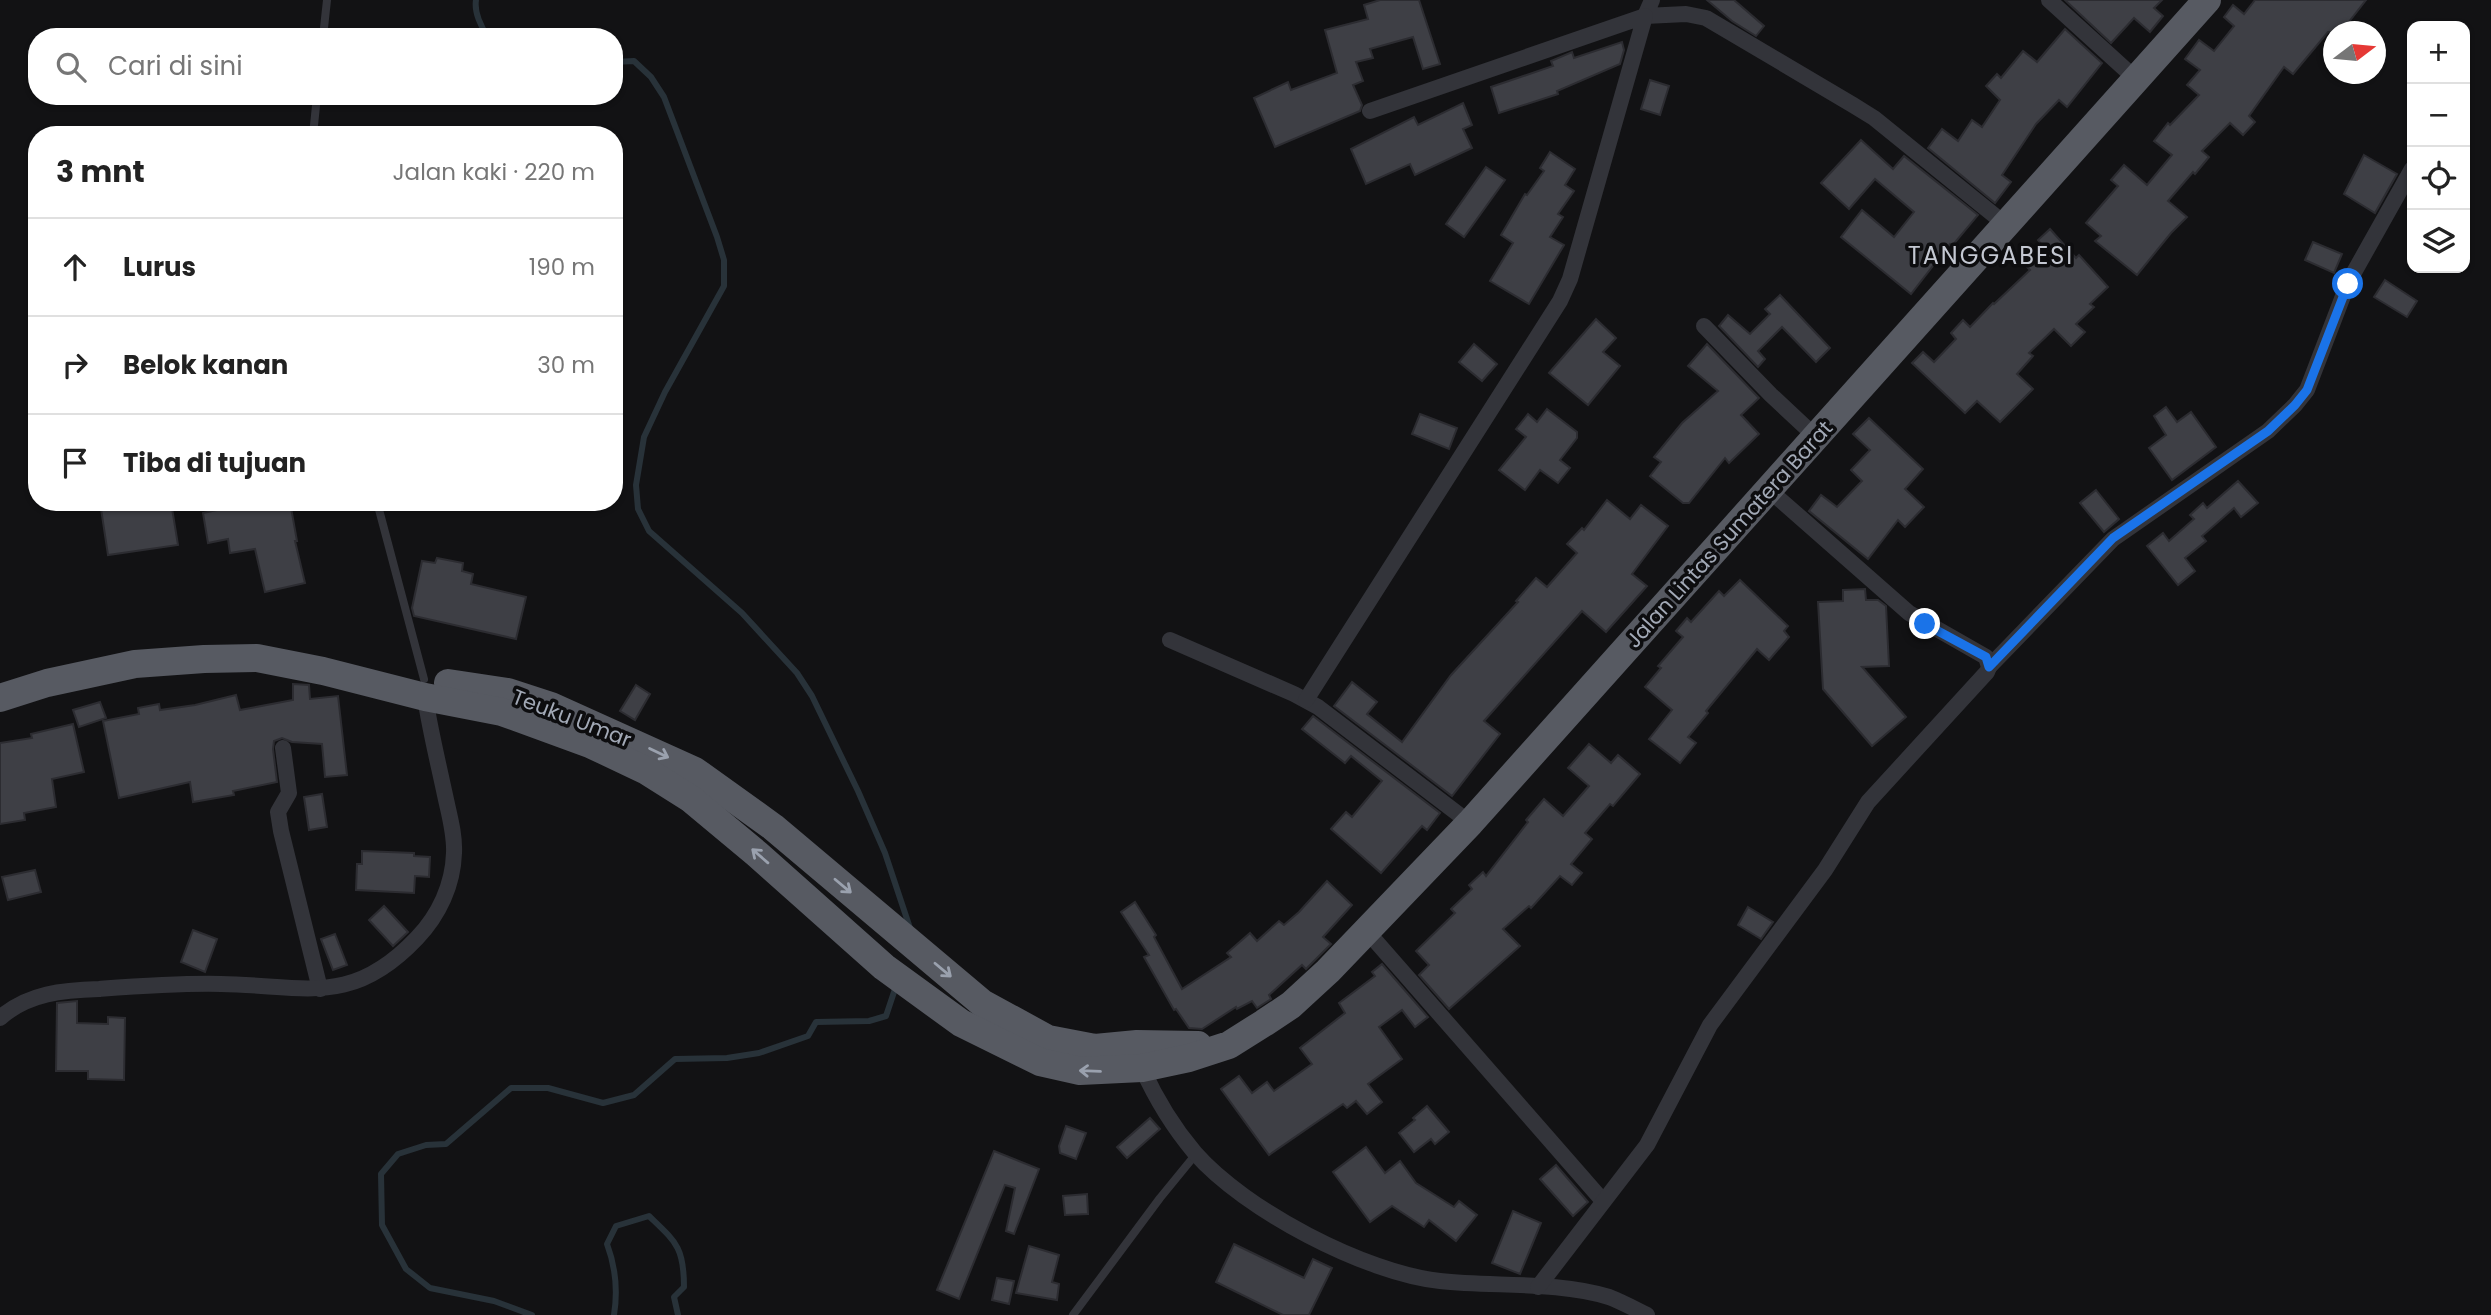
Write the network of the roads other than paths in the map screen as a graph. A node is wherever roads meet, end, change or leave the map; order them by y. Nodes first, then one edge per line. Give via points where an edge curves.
1 (327, 0) edge
2 (1651, 0) edge
3 (2049, 0) edge
4 (2207, 0) edge
5 (1645, 16) junction
6 (324, 28) edge
7 (2137, 80) junction
8 (316, 105) edge
9 (1370, 111) dead end
10 (314, 126) edge
11 (2407, 178) edge
12 (2005, 224) junction
13 (1704, 326) dead end
14 (1816, 437) junction
15 (1768, 489) junction
16 (379, 511) edge
17 (1170, 640) dead end
18 (1989, 667) junction
19 (0, 679) edge
20 (424, 688) junction
21 (0, 698) edge
22 (1306, 700) junction
23 (505, 702) junction
24 (283, 748) dead end
25 (1470, 823) junction
26 (1366, 930) junction
27 (320, 989) junction
28 (0, 1018) edge
29 (961, 1023) joint
30 (1229, 1045) junction
31 (1142, 1068) junction
32 (1196, 1154) junction
33 (1603, 1201) junction
34 (1538, 1287) junction
35 (1073, 1315) edge
36 (1647, 1315) edge

1 - 6 lane
2 - 5 street
3 - 7 street
4 - 7 highway, Jalan Lintas Sumatera Barat
5 - 9 street
5 - 12 street via 1706,18 1874,118
5 - 22 street via 1560,301
7 - 12 highway, Jalan Lintas Sumatera Barat
8 - 10 lane
11 - 18 street via 2348,284 2307,390 2295,405 2268,431 2113,538
12 - 14 highway, Jalan Lintas Sumatera Barat
13 - 14 street
14 - 15 highway, Jalan Lintas Sumatera Barat
15 - 18 street via 1909,612 1986,657
15 - 25 highway, Jalan Lintas Sumatera Barat
16 - 20 lane
17 - 22 street
18 - 33 street via 1868,802 1820,878 1710,1025 1652,1138
19 - 20 highway, Teuku Umar via 130,646 255,641 322,653
20 - 21 highway, Teuku Umar via 244,658 135,664
20 - 23 highway, Teuku Umar
20 - 27 street via 453,841 447,892 425,930 390,962 351,984
22 - 25 street
29 -> 23 highway, Teuku Umar via 884,967 691,799 645,770
23 -> 30 highway, Teuku Umar via 551,706 695,771 773,827 982,1003 1048,1039 1095,1048
24 - 27 street via 289,793 278,812
25 - 26 highway, Jalan Lintas Sumatera Barat
26 - 30 highway, Jalan Lintas Sumatera Barat via 1291,1005
26 - 33 street
27 - 28 street via 215,984 66,990 26,1002
31 -> 29 highway, Jalan Lintas Sumatera Barat via 1095,1072 1051,1065
30 - 31 highway, Jalan Lintas Sumatera Barat
31 - 32 street via 1159,1104
32 - 34 street via 1275,1217 1359,1259 1437,1281
32 - 35 lane
33 - 34 street
34 - 36 street via 1597,1294

